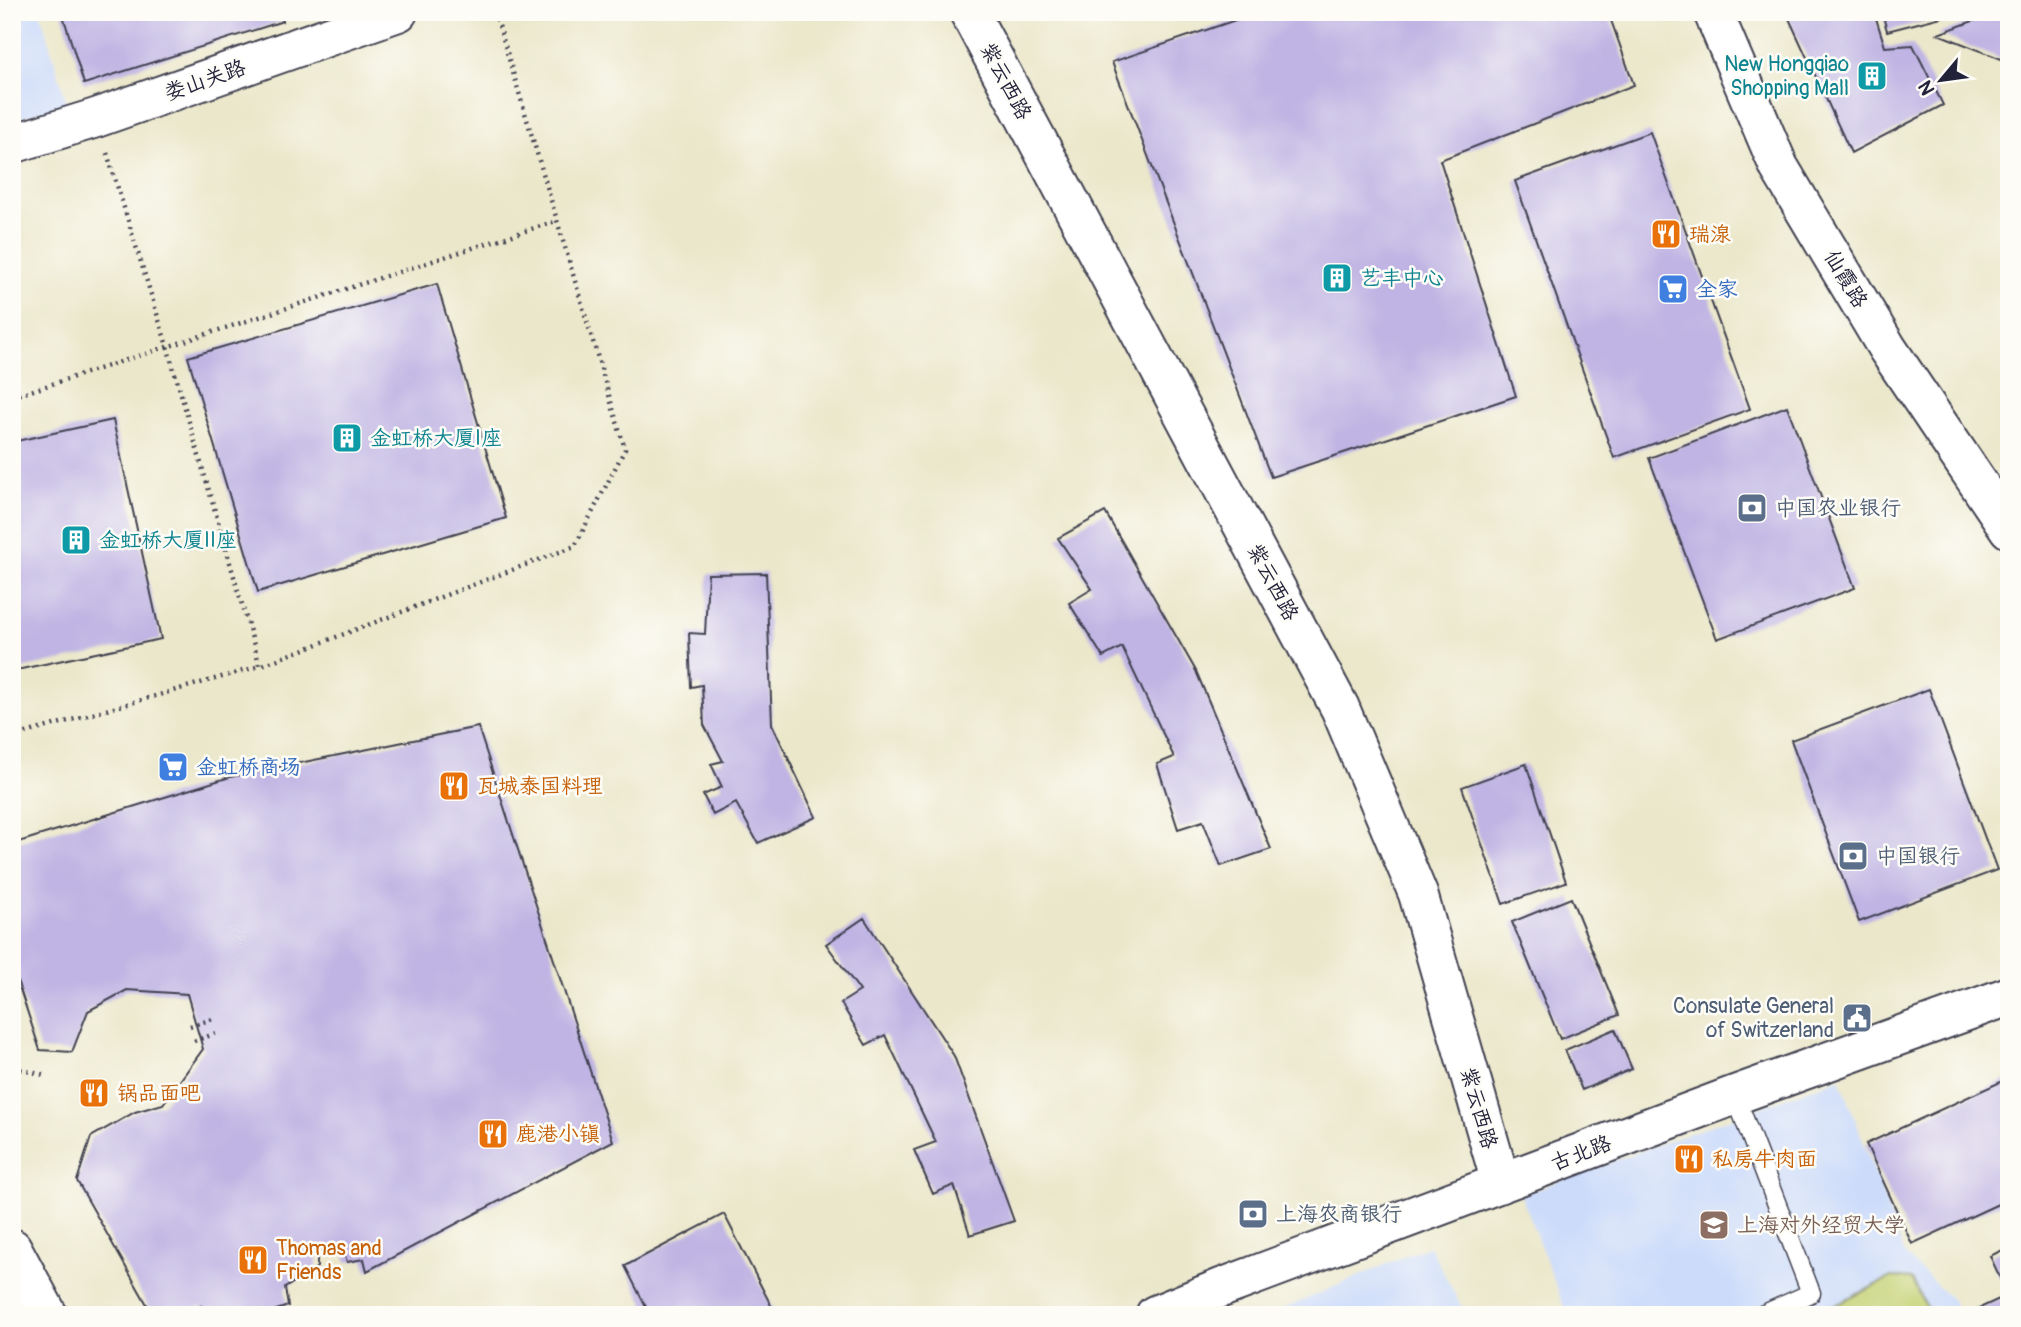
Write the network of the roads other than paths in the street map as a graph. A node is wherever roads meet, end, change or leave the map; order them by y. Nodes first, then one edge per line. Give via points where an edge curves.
1 (398, 12) edge
2 (969, 12) edge
3 (1713, 12) edge
4 (12, 144) edge
5 (2009, 529) edge
6 (2009, 996) edge
7 (1735, 1095) junction
8 (1501, 1183) junction
9 (12, 1248) edge
10 (1801, 1307) edge
11 (48, 1315) edge
12 (1156, 1315) edge
13 (1762, 1315) edge

1 - 4 street, 娄山关路
2 - 8 street, 紫云西路 via 1340,708 1418,894
3 - 5 street, 仙霞路 via 1779,167 1886,348
6 - 7 street, 古北路
7 - 8 street, 古北路
7 - 10 lane via 1811,1293
8 - 12 street, 古北路
9 - 11 street
10 - 13 lane

